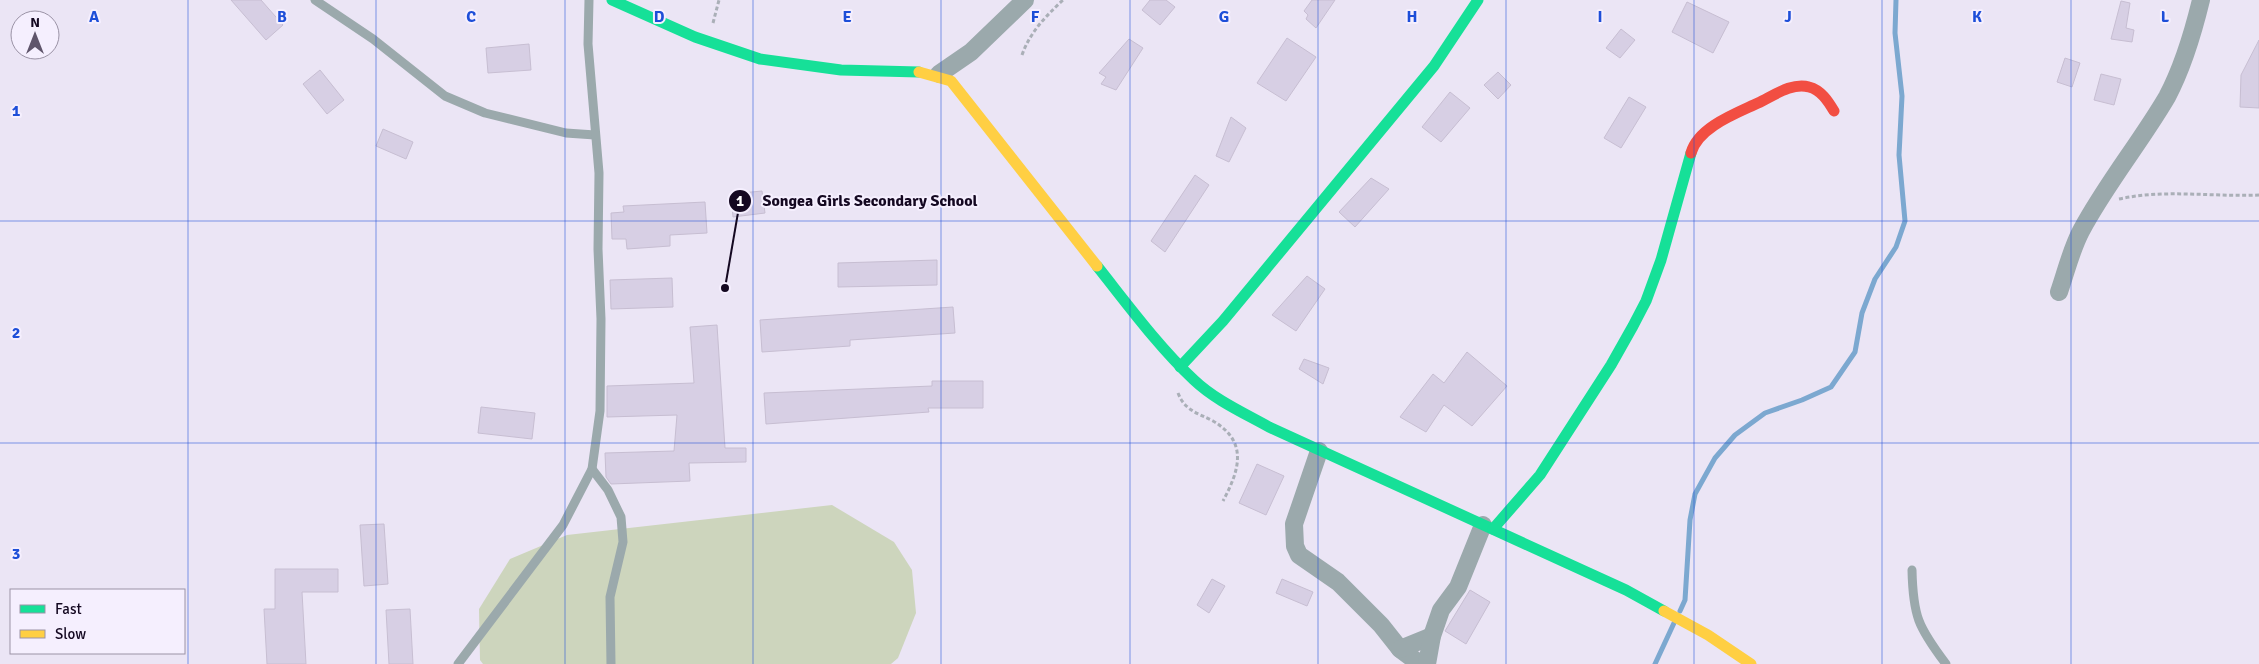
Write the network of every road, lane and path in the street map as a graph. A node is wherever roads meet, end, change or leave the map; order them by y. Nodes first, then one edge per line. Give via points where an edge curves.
1 (315, 0) edge
2 (589, 0) edge
3 (612, 0) edge
4 (1025, 0) edge
5 (1063, 0) edge
6 (1478, 0) edge
7 (2201, 0) edge
8 (1022, 55) dead end
9 (939, 74) junction
10 (1834, 111) dead end
11 (596, 136) junction
12 (2259, 195) edge
13 (2098, 204) junction
14 (2059, 292) dead end
15 (1181, 368) junction
16 (1319, 451) junction
17 (592, 469) junction
18 (1223, 502) dead end
19 (1488, 527) junction
20 (1912, 570) dead end
21 (1432, 636) junction
22 (1400, 650) junction
23 (458, 664) edge
24 (611, 664) edge
25 (1420, 664) edge
26 (1427, 664) edge
27 (1751, 664) edge
28 (1946, 664) edge

1 - 11 lane via 373,39 445,96 485,113 566,133
2 - 11 lane via 588,44
3 - 9 street via 746,56 782,64
4 - 9 street via 971,52
5 - 8 path via 1039,24
6 - 15 street via 1434,66
7 - 13 street via 2191,40 2168,95 2112,177
9 - 15 street via 960,91 1128,306
10 - 19 street via 1829,101 1812,87 1791,87 1733,113 1702,136 1692,148 1660,260 1646,301 1633,326 1540,475
11 - 17 lane via 600,410
12 - 13 path via 2173,193 2138,195
13 - 14 street via 2081,232
15 - 16 street via 1214,395
15 - 18 path via 1176,387 1184,404 1195,414 1222,428 1238,451 1237,468
16 - 19 street
16 - 22 street via 1294,524 1295,546 1299,555 1338,582 1381,625
17 - 23 lane via 563,525
17 - 24 lane via 608,490 621,517 623,542 610,597
19 - 21 street via 1458,587 1441,610
19 - 27 street via 1650,603 1708,635
20 - 28 lane via 1915,616
21 - 22 street
21 - 26 street
22 - 25 street

